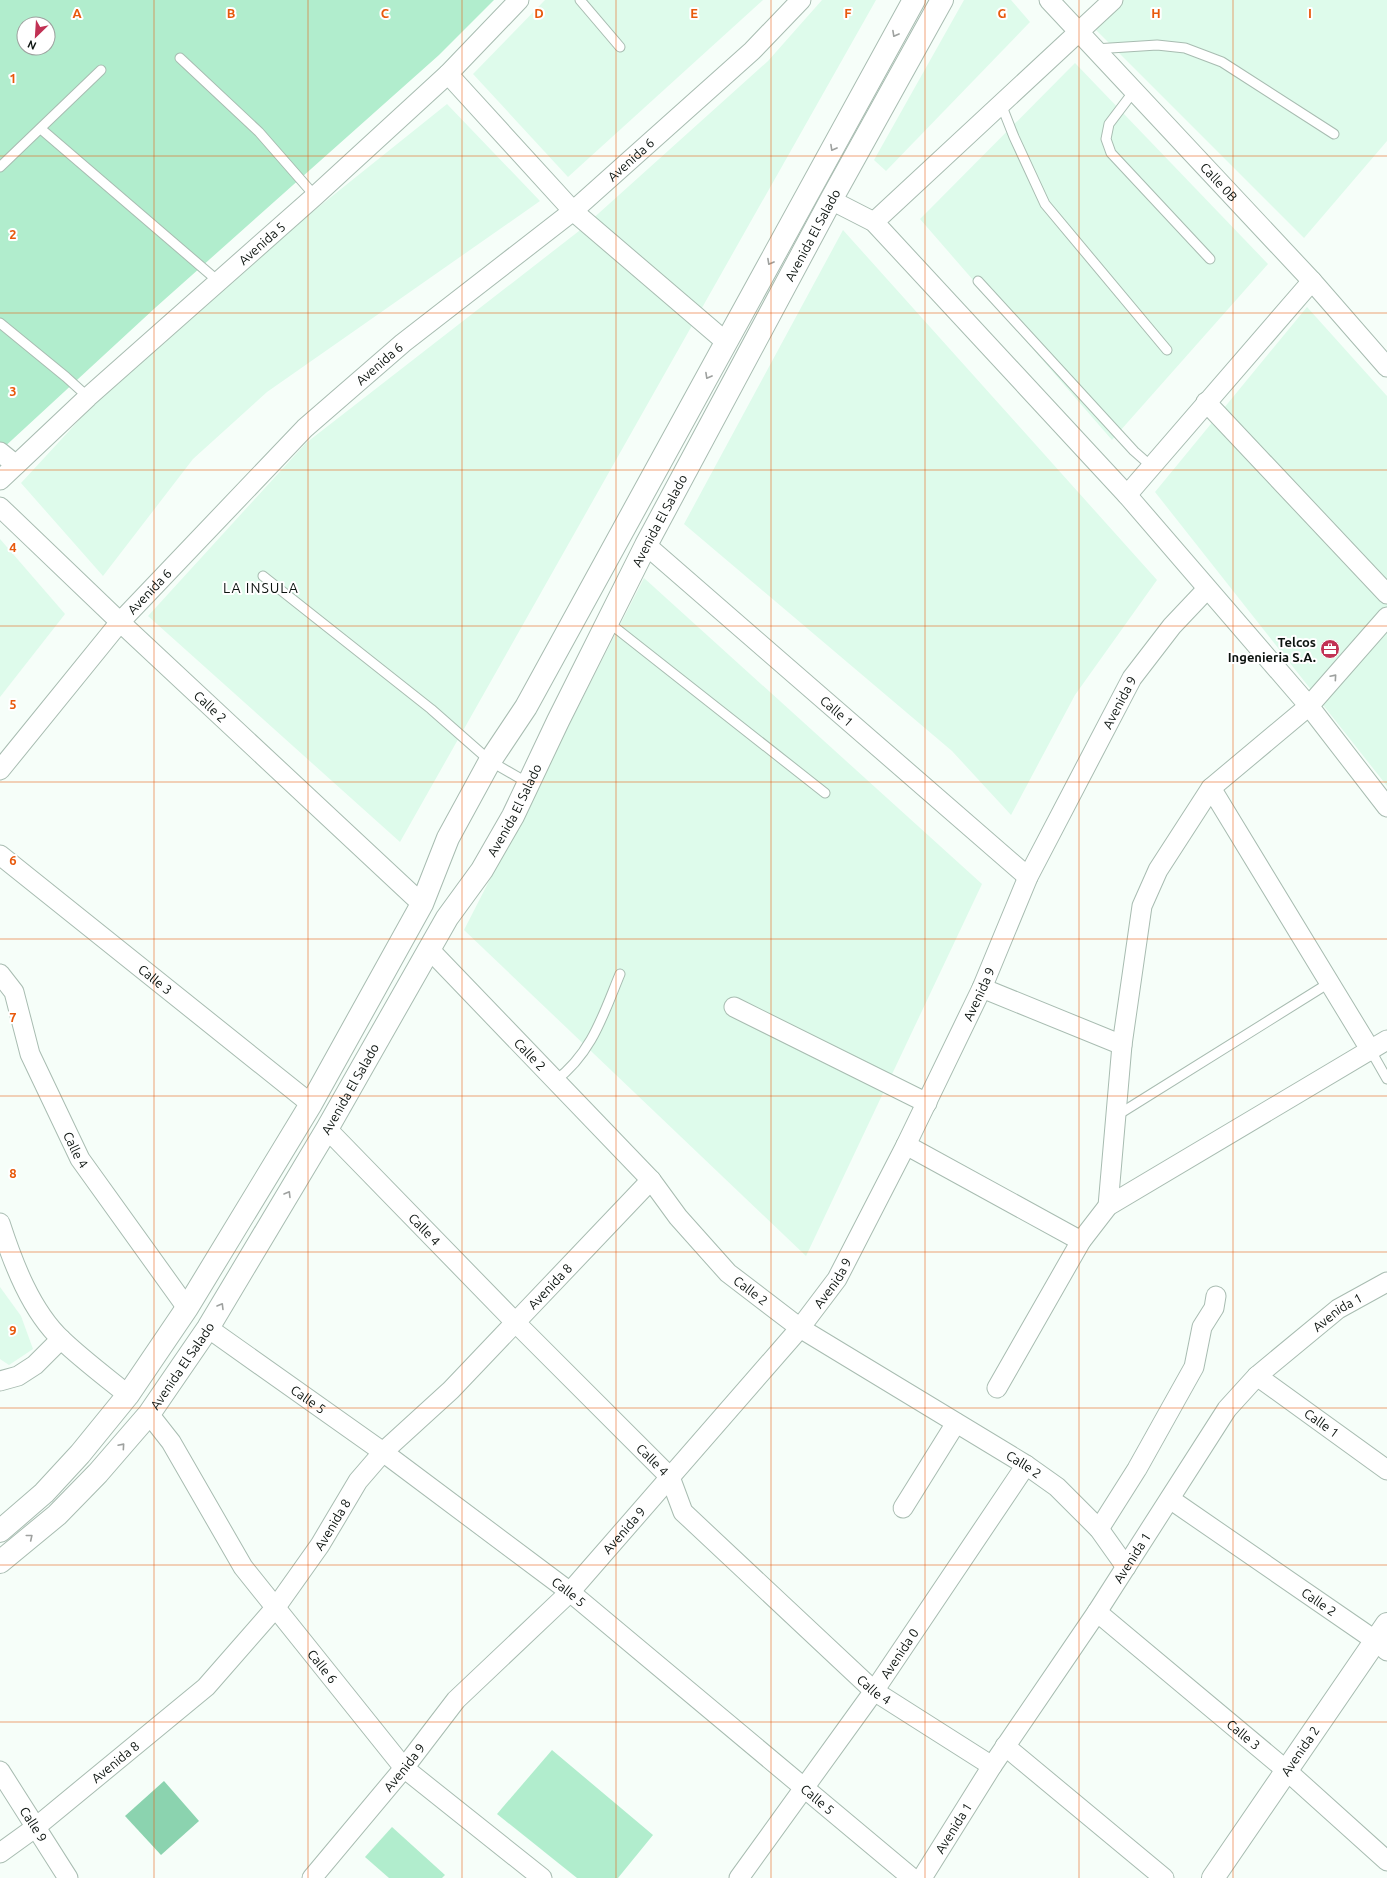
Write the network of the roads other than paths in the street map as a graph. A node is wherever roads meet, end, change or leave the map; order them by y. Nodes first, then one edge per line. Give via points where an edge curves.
1 (519, 0) edge
2 (580, 0) edge
3 (801, 0) edge
4 (914, 0) edge
5 (942, 0) edge
6 (1049, 0) edge
7 (1113, 0) edge
8 (1079, 32) junction
9 (620, 47) dead end
10 (1095, 50) junction
11 (180, 58) dead end
12 (101, 70) dead end
13 (448, 74) junction
14 (1134, 91) junction
15 (1002, 104) junction
16 (41, 129) junction
17 (1334, 134) dead end
18 (0, 167) edge
19 (315, 196) junction
20 (831, 200) junction
21 (573, 211) junction
22 (874, 222) junction
23 (1210, 259) dead end
24 (218, 281) junction
25 (978, 281) dead end
26 (1312, 281) junction
27 (0, 323) edge
28 (726, 342) junction
29 (1168, 350) dead end
30 (1387, 367) edge
31 (88, 397) junction
32 (1206, 402) junction
33 (0, 452) edge
34 (16, 465) junction
35 (1151, 466) junction
36 (0, 480) edge
37 (1127, 495) junction
38 (0, 507) edge
39 (646, 545) junction
40 (263, 576) dead end
41 (1207, 589) junction
42 (1387, 594) edge
43 (1387, 617) edge
44 (608, 621) junction
45 (120, 622) junction
46 (1309, 706) junction
47 (490, 761) junction
48 (0, 770) edge
49 (528, 783) junction
50 (1211, 788) junction
51 (825, 793) dead end
52 (1387, 807) edge
53 (0, 855) edge
54 (1028, 877) junction
55 (422, 904) junction
56 (429, 950) junction
57 (0, 974) edge
58 (620, 974) dead end
59 (1329, 983) junction
60 (982, 988) junction
61 (734, 1007) dead end
62 (1387, 1040) edge
63 (1122, 1045) junction
64 (1371, 1051) junction
65 (1387, 1079) edge
66 (555, 1081) junction
67 (927, 1103) junction
68 (310, 1104) junction
69 (1116, 1116) junction
70 (327, 1129) junction
71 (906, 1146) junction
72 (651, 1180) junction
73 (1108, 1206) junction
74 (0, 1223) edge
75 (1081, 1240) junction
76 (1387, 1282) edge
77 (1216, 1296) dead end
78 (187, 1308) junction
79 (515, 1322) junction
80 (208, 1328) junction
81 (800, 1328) junction
82 (61, 1340) junction
83 (1257, 1376) junction
84 (0, 1381) edge
85 (997, 1388) dead end
86 (128, 1395) junction
87 (149, 1414) junction
88 (956, 1423) junction
89 (383, 1452) junction
90 (1026, 1465) junction
91 (1387, 1470) edge
92 (670, 1477) junction
93 (1170, 1499) junction
94 (903, 1508) dead end
95 (1099, 1529) junction
96 (0, 1531) edge
97 (0, 1562) edge
98 (1126, 1566) junction
99 (570, 1592) junction
100 (276, 1607) junction
101 (1097, 1612) junction
102 (1383, 1639) edge
103 (874, 1691) junction
104 (1005, 1746) junction
105 (992, 1766) junction
106 (404, 1768) junction
107 (1286, 1770) junction
108 (0, 1771) edge
109 (804, 1786) junction
110 (36, 1827) junction
111 (0, 1853) edge
112 (1387, 1861) edge
113 (68, 1878) edge
114 (312, 1878) edge
115 (542, 1878) edge
116 (739, 1878) edge
117 (912, 1878) edge
118 (922, 1878) edge
119 (1164, 1878) edge
120 (1213, 1878) edge

1 - 13 street, Avenida 5
2 - 9 lane
3 - 21 street, Avenida 6 via 752,51
4 -> 28 main road, Avenida El Salado
5 - 20 main road, Avenida El Salado
6 - 8 street, Calle 0B
7 - 8 street
8 - 10 street, Calle 0B
8 - 15 street
10 - 14 street, Calle 0B
10 - 17 lane via 1157,45 1184,48 1222,62
11 - 19 lane via 259,132
12 - 16 lane
13 - 19 street, Avenida 5
13 - 21 street
14 - 23 lane via 1109,124 1106,139 1111,153
14 - 26 street, Calle 0B
15 - 22 street
15 - 29 lane via 1014,137 1045,204
16 - 18 lane
16 - 24 lane
19 - 24 street, Avenida 5
20 - 22 street
20 - 39 main road, Avenida El Salado
21 - 28 street
21 - 45 street, Avenida 6 via 403,343 304,428
22 - 37 street
24 - 31 street, Avenida 5
25 - 35 lane via 1134,451
26 - 30 street, Calle 0B
26 - 32 street
27 - 31 lane
28 -> 47 main road, Avenida El Salado via 526,707
31 - 34 street, Avenida 5
32 - 35 street
32 - 42 street
33 - 34 street
34 - 36 street, Avenida 5
35 - 37 street
37 - 41 street
38 - 45 street, Calle 2
39 - 44 main road, Avenida El Salado
39 - 54 street, Calle 1
40 - 47 lane via 431,709
41 - 46 street
41 - 54 street, Avenida 9 via 1172,626 1132,678
46 -> 43 street
44 - 49 main road, Avenida El Salado
44 - 51 lane
45 - 48 street, Avenida 6
45 - 55 street, Calle 2
46 - 50 street
46 - 52 street
47 - 49 lane
47 - 55 main road, Avenida El Salado via 448,838
49 - 56 main road, Avenida El Salado via 513,816 482,870 447,918
50 - 59 street
50 - 63 street via 1158,870 1142,906
53 - 68 street, Calle 3
54 - 60 street, Avenida 9
55 - 68 main road, Avenida El Salado
56 - 66 street, Calle 2
56 - 70 main road, Avenida El Salado
57 - 78 street, Calle 4 via 14,992 30,1054 80,1159
58 - 66 lane via 592,1040 570,1070
59 - 64 street
59 - 69 lane
60 - 63 street
60 - 67 street, Avenida 9
61 - 67 street
62 - 64 street
63 - 69 street
64 - 65 lane
64 - 73 street
66 - 72 street, Calle 2
67 - 71 street, Avenida 9
68 - 78 main road, Avenida El Salado
69 - 73 street
70 - 79 street, Calle 4
80 -> 70 main road, Avenida El Salado
71 - 75 street
71 - 81 street, Avenida 9 via 837,1279
72 - 79 street, Avenida 8
72 - 81 street, Calle 2 via 678,1218 728,1273
73 - 75 street
74 - 82 street via 11,1258 34,1305
75 - 85 street
76 - 83 street, Avenida 1 via 1338,1309
77 - 95 street via 1214,1308 1202,1327 1194,1367 1137,1469
78 - 86 main road, Avenida El Salado
79 - 89 street, Avenida 8 via 451,1390
79 - 92 street, Calle 4
80 - 87 main road, Avenida El Salado
80 - 89 street, Calle 5
81 - 88 street, Calle 2
81 - 92 street, Avenida 9
82 - 84 street via 35,1365 18,1376
82 - 86 street
83 - 91 street, Calle 1
83 - 93 street, Avenida 1 via 1227,1409
86 - 96 main road, Avenida El Salado via 44,1493
97 -> 87 main road, Avenida El Salado via 58,1515
87 - 100 street, Calle 6 via 172,1442 244,1567
88 - 90 street, Calle 2
88 - 94 street
89 - 99 street, Calle 5
89 - 100 street, Avenida 8 via 358,1481 320,1545
90 - 95 street, Calle 2 via 1057,1487
90 - 103 street, Avenida 0
92 - 99 street, Avenida 9
92 - 103 street, Calle 4 via 684,1512
93 - 98 street, Avenida 1
93 - 102 street, Calle 2
95 - 98 street, Calle 2
98 - 101 street, Avenida 1
99 - 106 street, Avenida 9 via 456,1700
99 - 109 street, Calle 5
100 - 106 street, Calle 6
100 - 110 street, Avenida 8 via 206,1688
101 - 104 street, Avenida 1
101 - 107 street, Calle 3
102 - 107 main road, Avenida 2
103 - 105 street, Calle 4
103 - 109 street, Avenida 0
104 - 105 street, Avenida 1
104 - 119 street
105 - 118 street, Avenida 1
106 - 114 street, Avenida 9
106 - 115 street, Calle 6
107 - 112 street, Calle 3
107 - 120 main road, Avenida 2
108 - 110 street, Calle 9
109 - 116 street, Avenida 0
109 - 117 street, Calle 5
110 - 111 street, Avenida 8
110 - 113 street, Calle 9

